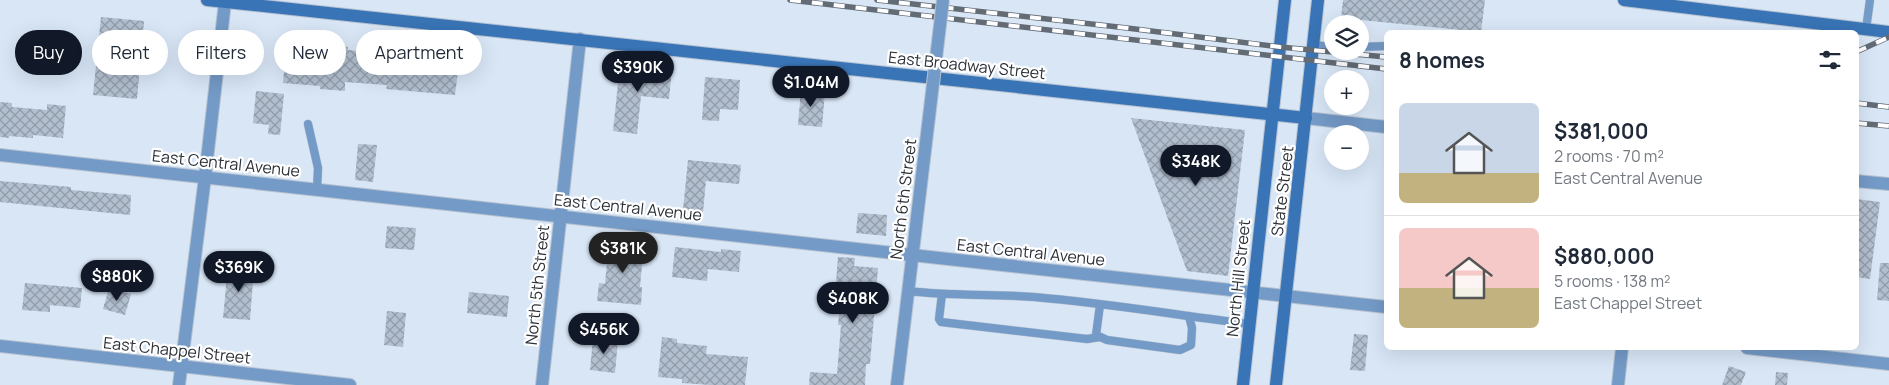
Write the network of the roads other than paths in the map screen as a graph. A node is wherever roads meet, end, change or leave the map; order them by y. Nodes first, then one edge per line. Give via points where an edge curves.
1 (207, 0) edge
2 (943, 0) edge
3 (1285, 0) edge
4 (1318, 0) edge
5 (1624, 0) edge
6 (1870, 0) edge
7 (224, 2) junction
8 (1661, 2) edge
9 (1866, 29) junction
10 (1889, 32) edge
11 (580, 39) junction
12 (1313, 45) junction
13 (1324, 46) edge
14 (1384, 46) edge
15 (1369, 47) edge
16 (1272, 114) junction
17 (1306, 118) junction
18 (308, 124) dead end
19 (1384, 127) edge
20 (0, 155) edge
21 (205, 177) junction
22 (1859, 181) edge
23 (1889, 184) edge
24 (317, 189) junction
25 (561, 216) junction
26 (912, 255) junction
27 (908, 291) junction
28 (1253, 292) junction
29 (942, 294) junction
30 (1286, 296) junction
31 (1100, 305) junction
32 (1384, 307) edge
33 (1189, 316) junction
34 (1249, 324) junction
35 (1100, 337) junction
36 (0, 346) edge
37 (1622, 350) edge
38 (1765, 350) edge
39 (1889, 364) edge
40 (181, 367) junction
41 (179, 385) edge
42 (350, 385) edge
43 (542, 385) edge
44 (897, 385) edge
45 (1243, 385) edge
46 (1276, 385) edge
47 (1618, 385) edge

1 - 7 main road, East Broadway Street
2 - 26 street, North 6th Street, bridge
3 - 16 main road, North Hill Street
4 - 12 main road, State Street
5 - 8 main road
6 - 9 lane
7 - 11 main road, East Broadway Street
7 - 21 street
8 - 9 main road
9 - 10 main road
11 - 16 main road, East Broadway Street
11 - 25 street, North 5th Street
12 - 13 lane
12 - 17 main road, State Street
14 - 15 lane
16 - 17 main road, East Broadway Street
16 - 28 main road, North Hill Street
17 - 19 street
17 - 30 main road, State Street
18 - 24 lane via 318,168
20 - 21 street, East Central Avenue
21 - 24 street, East Central Avenue
21 - 40 street
22 - 23 street
24 - 25 street, East Central Avenue
25 - 26 street, East Central Avenue
25 - 43 street, North 5th Street
26 - 27 street, North 6th Street
26 - 28 street, East Central Avenue
27 - 29 lane
27 - 44 street, North 6th Street
28 - 30 street, East Central Avenue
28 - 34 main road, North Hill Street
29 - 31 lane via 1033,297
29 - 35 lane via 941,322 1087,339
30 - 32 street, East Central Avenue
30 - 46 main road, State Street
31 - 33 lane
31 - 35 lane via 1096,335
33 - 34 lane
33 - 35 lane via 1191,345 1180,350
34 - 45 main road, North Hill Street
36 - 40 street, East Chappel Street
37 - 47 street
38 - 39 street
40 - 41 street
40 - 42 street, East Chappel Street

